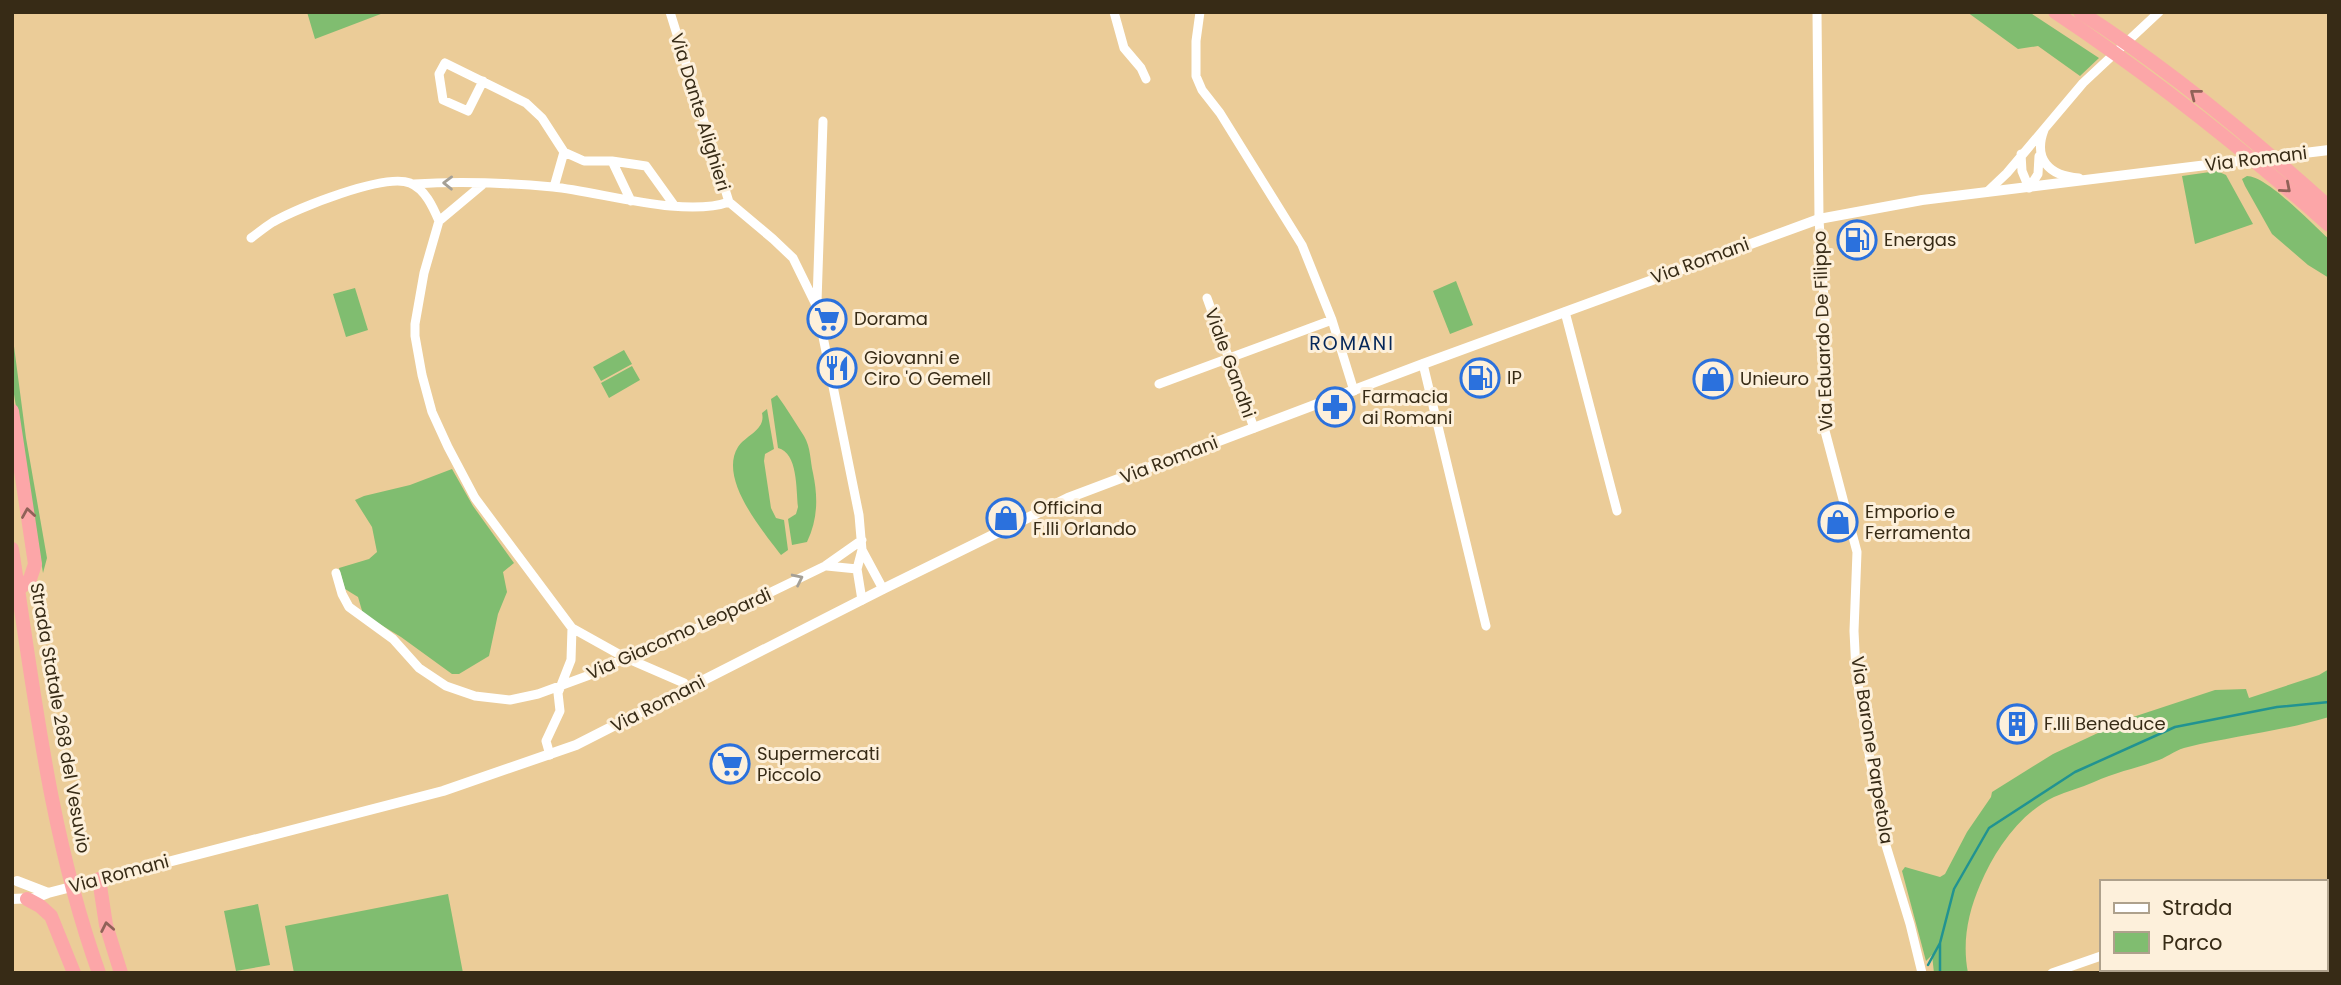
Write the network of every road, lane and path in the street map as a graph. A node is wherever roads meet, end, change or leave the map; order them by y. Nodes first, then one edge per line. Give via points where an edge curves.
1 (670, 12) edge
2 (1114, 12) edge
3 (1200, 12) edge
4 (1817, 12) edge
5 (2054, 12) edge
6 (2080, 12) edge
7 (2159, 12) edge
8 (2113, 42) junction
9 (1146, 79) dead end
10 (483, 81) junction
11 (823, 121) dead end
12 (2045, 125) junction
13 (2242, 142) junction
14 (2329, 150) edge
15 (2039, 151) junction
16 (564, 152) junction
17 (2021, 154) junction
18 (612, 161) junction
19 (2088, 179) junction
20 (414, 184) junction
21 (482, 185) junction
22 (554, 187) junction
23 (2029, 187) junction
24 (1987, 192) junction
25 (631, 201) junction
26 (729, 202) junction
27 (674, 205) junction
28 (2326, 213) edge
29 (1819, 219) junction
30 (439, 220) junction
31 (251, 238) dead end
32 (1207, 298) dead end
33 (817, 307) junction
34 (1565, 312) junction
35 (1332, 320) junction
36 (1230, 359) junction
37 (1423, 364) junction
38 (1159, 384) dead end
39 (1354, 391) junction
40 (12, 411) edge
41 (1254, 428) junction
42 (1617, 511) dead end
43 (862, 545) junction
44 (12, 549) edge
45 (1858, 564) joint
46 (825, 566) junction
47 (857, 569) junction
48 (336, 573) dead end
49 (883, 589) junction
50 (12, 596) edge
51 (862, 600) junction
52 (1486, 626) dead end
53 (572, 628) junction
54 (624, 657) junction
55 (561, 685) junction
56 (687, 689) junction
57 (550, 755) junction
58 (15, 878) edge
59 (99, 879) junction
60 (52, 892) junction
61 (17, 899) edge
62 (2100, 956) edge
63 (74, 973) edge
64 (99, 973) edge
65 (121, 973) edge
66 (1922, 973) edge
67 (2052, 973) edge

1 - 26 street, Via Dante Alighieri
2 - 9 street via 1124,48
3 - 35 street via 1196,76 1302,245
4 - 29 street, Via Eduardo De Filippo
5 - 8 highway
6 - 8 highway
7 - 12 street via 2092,73
8 - 13 highway via 2121,57
13 -> 8 highway via 2133,47
10 - 10 street via 445,63 439,74 443,100 468,111
10 - 16 street via 526,103
11 - 33 street
12 - 15 street
12 - 17 street
13 - 28 highway via 2284,168
13 -> 28 highway via 2266,171 2306,206
14 - 19 street, Via Romani
15 - 19 street via 2053,170
15 - 23 street via 2038,174
16 - 18 street via 584,161
16 - 22 street
17 - 23 street
17 - 24 street
18 - 25 street
18 - 27 street via 646,166
19 - 23 street, Via Romani
21 -> 20 street
20 - 30 street
20 - 31 street via 395,180 364,187 272,222
21 - 22 street
21 - 30 street
22 - 25 street
23 - 24 street, Via Romani
24 - 29 street, Via Romani
25 - 27 street
26 - 27 street via 704,208
26 - 33 street, Via Dante Alighieri via 793,258
29 - 34 street, Via Romani
29 - 45 street, Via Eduardo De Filippo via 1825,431
30 - 53 street via 415,324 432,412 475,498
32 - 36 street, Viale Gandhi
33 - 43 street, Via Dante Alighieri
34 - 37 street, Via Romani
34 - 42 street
35 - 36 street
35 - 39 street
36 - 38 street
36 - 41 street, Viale Gandhi
37 - 39 street, Via Romani
37 - 52 street
39 - 41 street, Via Romani
50 -> 40 highway via 35,570
41 - 49 street, Via Romani via 1068,498
43 - 46 street, Via Giacomo Leopardi
43 - 47 street, Via Dante Alighieri
43 - 49 street, Via Dante Alighieri
44 - 64 highway, Strada Statale 268 del Vesuvio via 58,830
45 - 66 street, Via Barone Parpetola via 1856,672 1884,839
46 - 47 street
54 -> 46 street, Via Giacomo Leopardi via 661,646
47 - 51 street, Via Dante Alighieri
48 - 55 street, Via Giacomo Leopardi via 349,607 446,686 475,696 510,700
49 - 51 street, Via Romani
51 - 56 street, Via Romani
53 - 54 street
53 - 55 street via 573,652
54 - 55 street, Via Giacomo Leopardi
54 - 56 street via 684,683
55 - 57 street via 558,719 546,741
56 - 57 street, Via Romani
57 - 59 street, Via Romani via 443,791
58 - 60 street, Via Romani
58 - 61 street
59 - 60 street, Via Romani
65 -> 59 highway via 106,925
60 - 61 street, Via Romani
61 - 63 highway via 40,906 51,916
62 - 67 street

